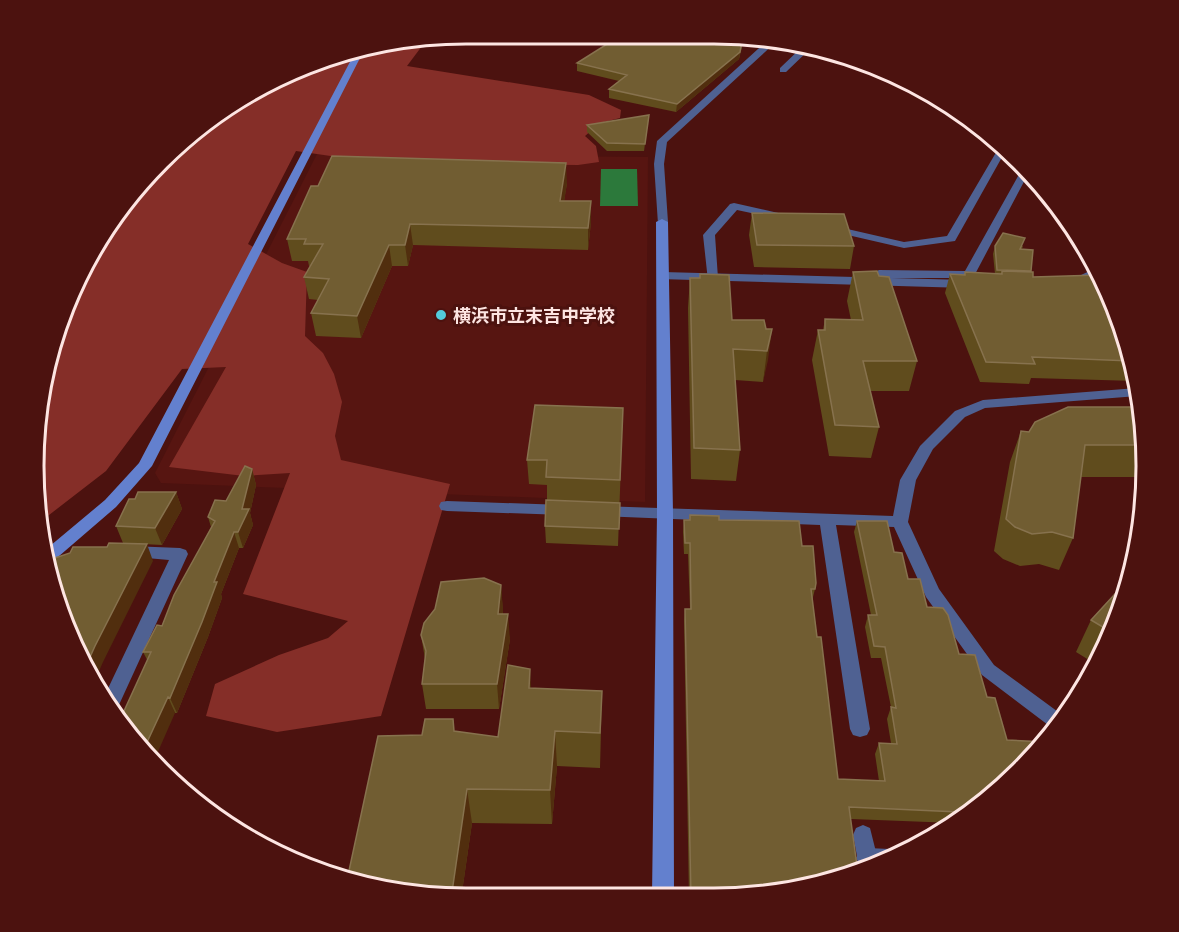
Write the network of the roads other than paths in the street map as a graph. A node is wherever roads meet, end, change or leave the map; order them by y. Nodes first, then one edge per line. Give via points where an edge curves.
1 (765, 47) edge
2 (801, 53) edge
3 (357, 58) edge
4 (783, 70) dead end
5 (998, 154) edge
6 (1021, 177) edge
7 (798, 221) edge
8 (819, 226) edge
9 (1090, 275) edge
10 (663, 276) junction
11 (712, 278) junction
12 (867, 282) junction
13 (975, 285) edge
14 (1062, 286) edge
15 (1129, 394) edge
16 (447, 506) dead end
17 (665, 513) junction
18 (827, 519) junction
19 (900, 522) junction
20 (80, 549) edge
21 (114, 551) edge
22 (53, 552) edge
23 (53, 553) edge
24 (113, 698) edge
25 (1052, 718) edge
26 (860, 729) dead end
27 (863, 835) dead end
28 (867, 859) edge
29 (663, 888) edge

1 - 10 street via 662,141 658,164
2 - 4 street
3 - 22 street via 145,466 102,513
5 - 8 street via 951,239 904,245
6 - 12 street via 969,275 879,274
7 - 11 street via 734,206 709,235
9 - 14 street
10 - 11 street
10 - 17 street
11 - 12 street
12 - 13 street
15 - 19 street via 983,404 960,414 927,446 908,480
16 - 17 street
17 - 18 street
17 - 29 street
18 - 19 street
18 - 26 street
19 - 25 street via 932,592 988,670
20 - 23 street
21 - 24 street via 180,554
27 - 28 street

